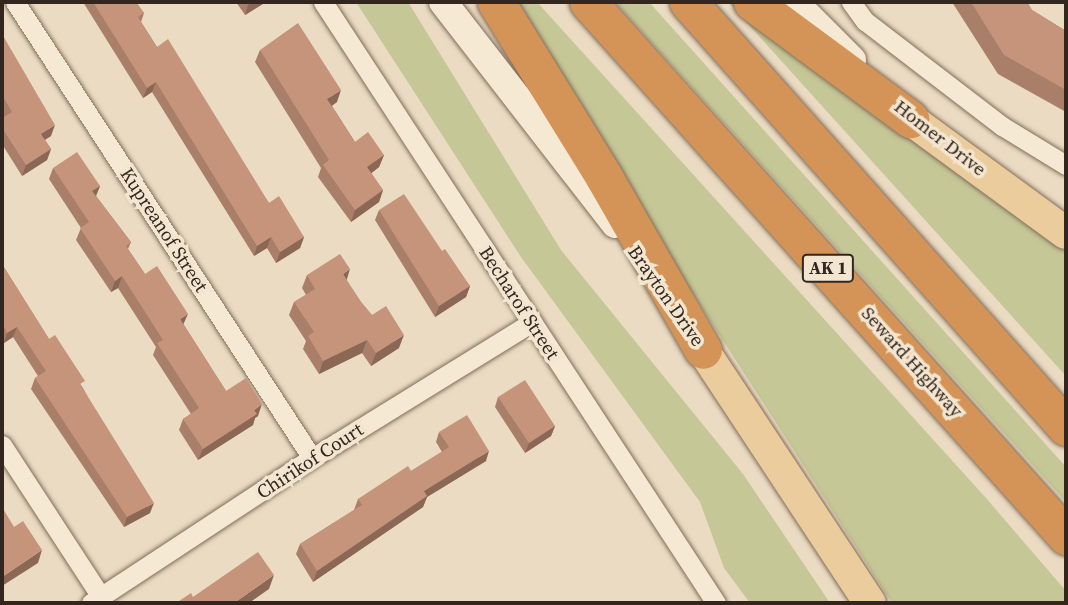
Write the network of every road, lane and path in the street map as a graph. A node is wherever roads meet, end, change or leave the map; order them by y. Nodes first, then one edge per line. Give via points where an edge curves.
1 (15, 2) edge
2 (323, 2) edge
3 (443, 2) edge
4 (496, 2) edge
5 (588, 2) edge
6 (688, 2) edge
7 (752, 2) edge
8 (794, 2) edge
9 (851, 2) edge
10 (910, 120) junction
11 (1066, 165) edge
12 (1066, 233) edge
13 (532, 322) junction
14 (703, 350) junction
15 (1066, 427) edge
16 (2, 445) edge
17 (313, 458) junction
18 (1066, 536) edge
19 (96, 600) edge
20 (716, 603) edge
21 (870, 603) edge

1 - 17 street, Kupreanof Street
2 - 13 street, Becharof Street
3 - 14 main road, Brayton Drive via 603,208
4 - 14 highway
5 - 18 highway, Seward Highway / AK 1
6 - 15 highway
7 - 10 highway
8 - 10 main road, Homer Drive
9 - 11 street via 865,21 991,118
10 - 12 main road, Homer Drive
13 - 17 street, Chirikof Court
13 - 20 street, Becharof Street
14 - 21 main road, Brayton Drive
16 - 19 street
17 - 19 street, Chirikof Court

